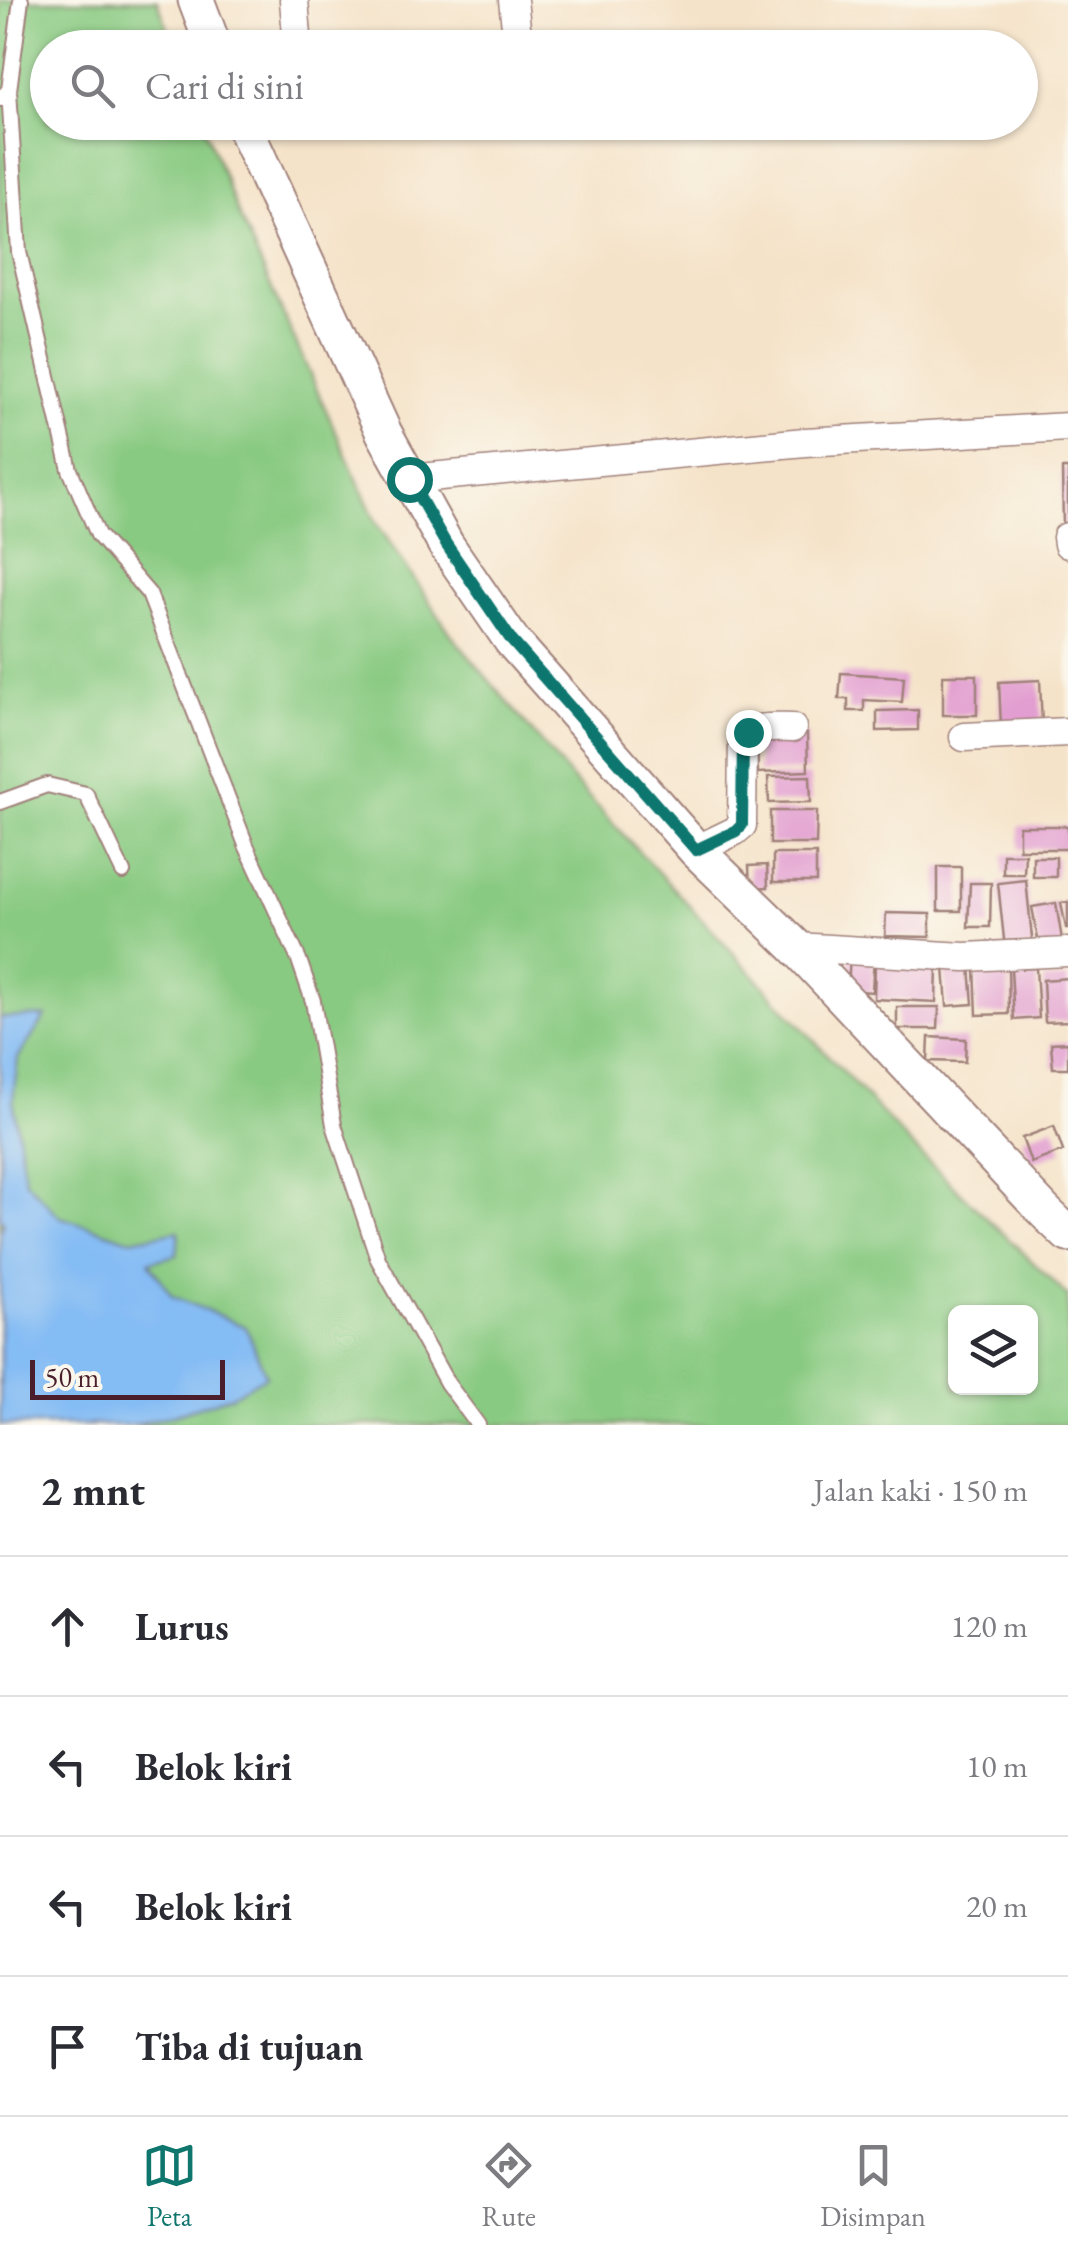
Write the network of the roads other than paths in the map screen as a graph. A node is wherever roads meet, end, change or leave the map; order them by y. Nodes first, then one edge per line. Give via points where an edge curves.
1 (21, 0) edge
2 (196, 0) edge
3 (294, 0) edge
4 (512, 0) edge
5 (207, 30) edge
6 (296, 30) edge
7 (516, 30) edge
8 (5, 95) edge
9 (249, 140) edge
10 (1068, 427) edge
11 (409, 479) junction
12 (792, 728) dead end
13 (1068, 732) edge
14 (964, 737) dead end
15 (0, 802) edge
16 (696, 850) junction
17 (123, 872) dead end
18 (796, 947) junction
19 (1068, 952) edge
20 (1060, 1217) edge
21 (478, 1425) edge

1 - 8 lane
2 - 5 street
3 - 6 street
4 - 7 street
8 - 21 lane via 19,252 70,470 98,534 149,594 246,844 299,960 313,1001 334,1125 378,1258 447,1383
9 - 11 street
10 - 11 street via 805,442
11 - 16 street via 512,641
12 - 16 street via 757,729 743,738 742,825
13 - 14 street
15 - 17 lane via 47,785 86,794
16 - 18 street
18 - 19 street via 964,957
18 - 20 street

